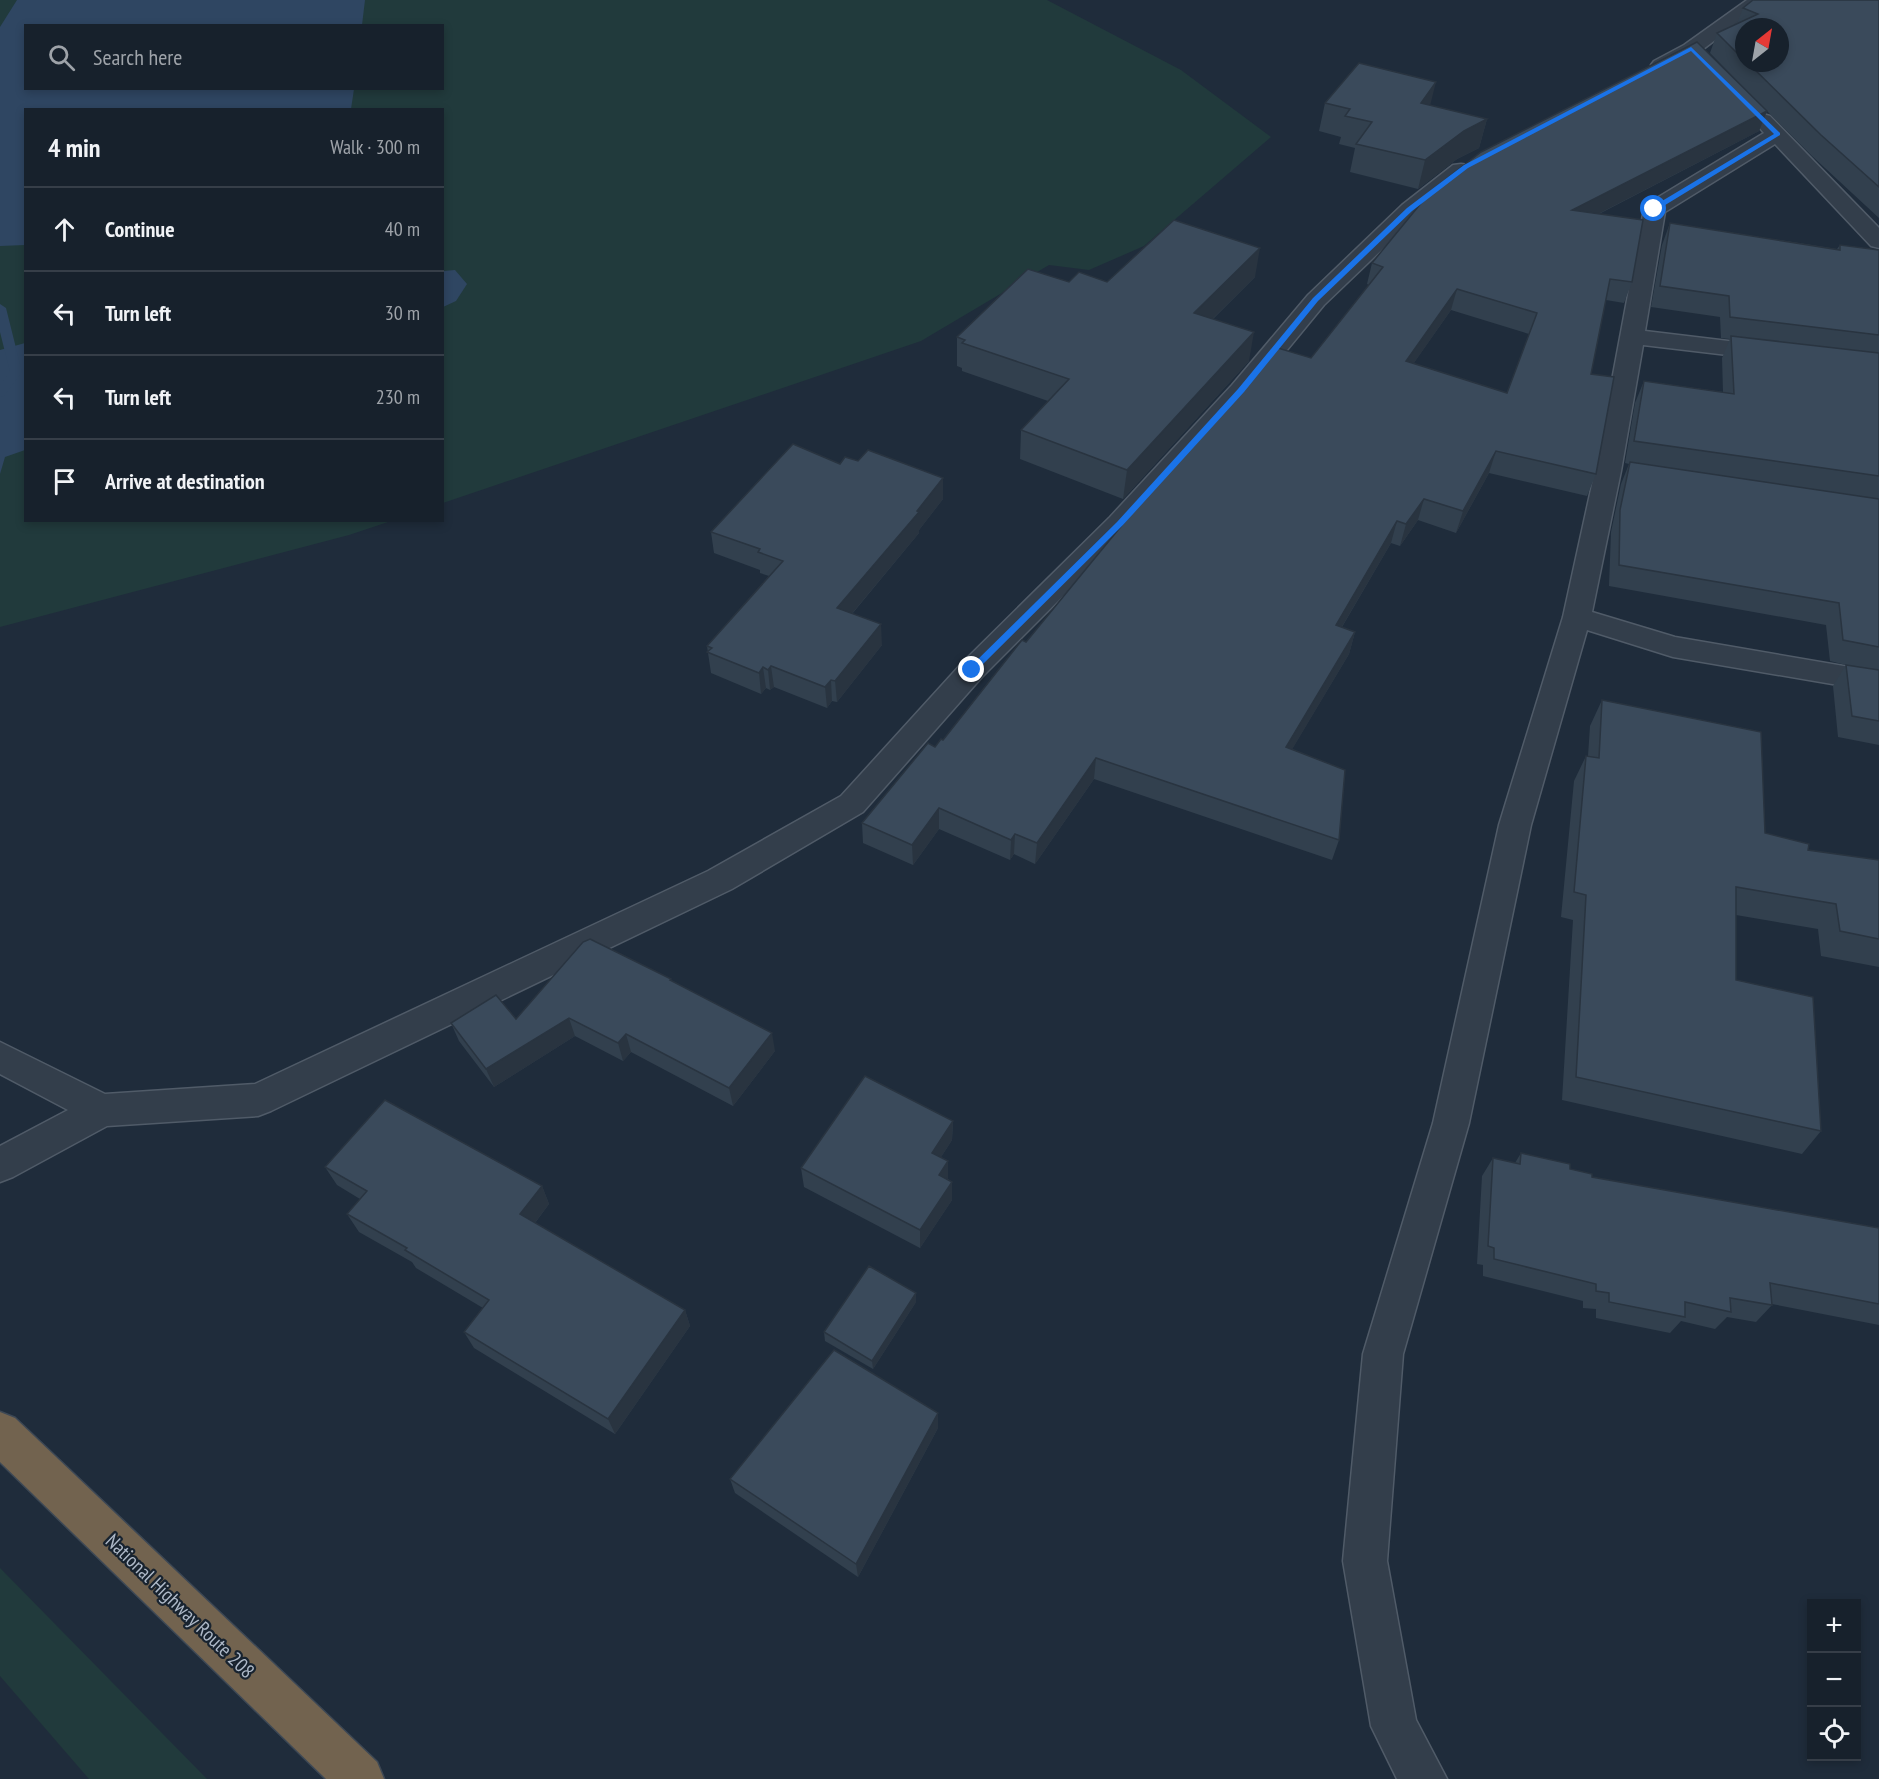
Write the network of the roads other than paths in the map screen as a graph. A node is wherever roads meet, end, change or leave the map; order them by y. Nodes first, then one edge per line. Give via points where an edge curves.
1 (1760, 0) edge
2 (1639, 76) edge
3 (1746, 103) edge
4 (1777, 134) junction
5 (1476, 161) edge
6 (1879, 241) edge
7 (1632, 337) junction
8 (1797, 357) edge
9 (1577, 617) junction
10 (1879, 682) edge
11 (0, 1057) edge
12 (102, 1110) junction
13 (0, 1164) edge
14 (0, 1432) edge
15 (360, 1779) edge
16 (1423, 1779) edge

1 - 2 street via 1699,56
3 - 4 street
4 - 6 street
4 - 7 street via 1654,209 1662,233
5 - 12 street via 1410,210 1316,300 1241,390 1120,523 972,670 852,804 720,880 258,1100
7 - 8 street
7 - 9 street via 1620,473
9 - 10 street via 1673,647
9 - 16 street via 1515,825 1451,1124 1383,1354 1365,1561 1394,1726
11 - 12 street
12 - 13 street
14 - 15 highway, National Highway Route 208

